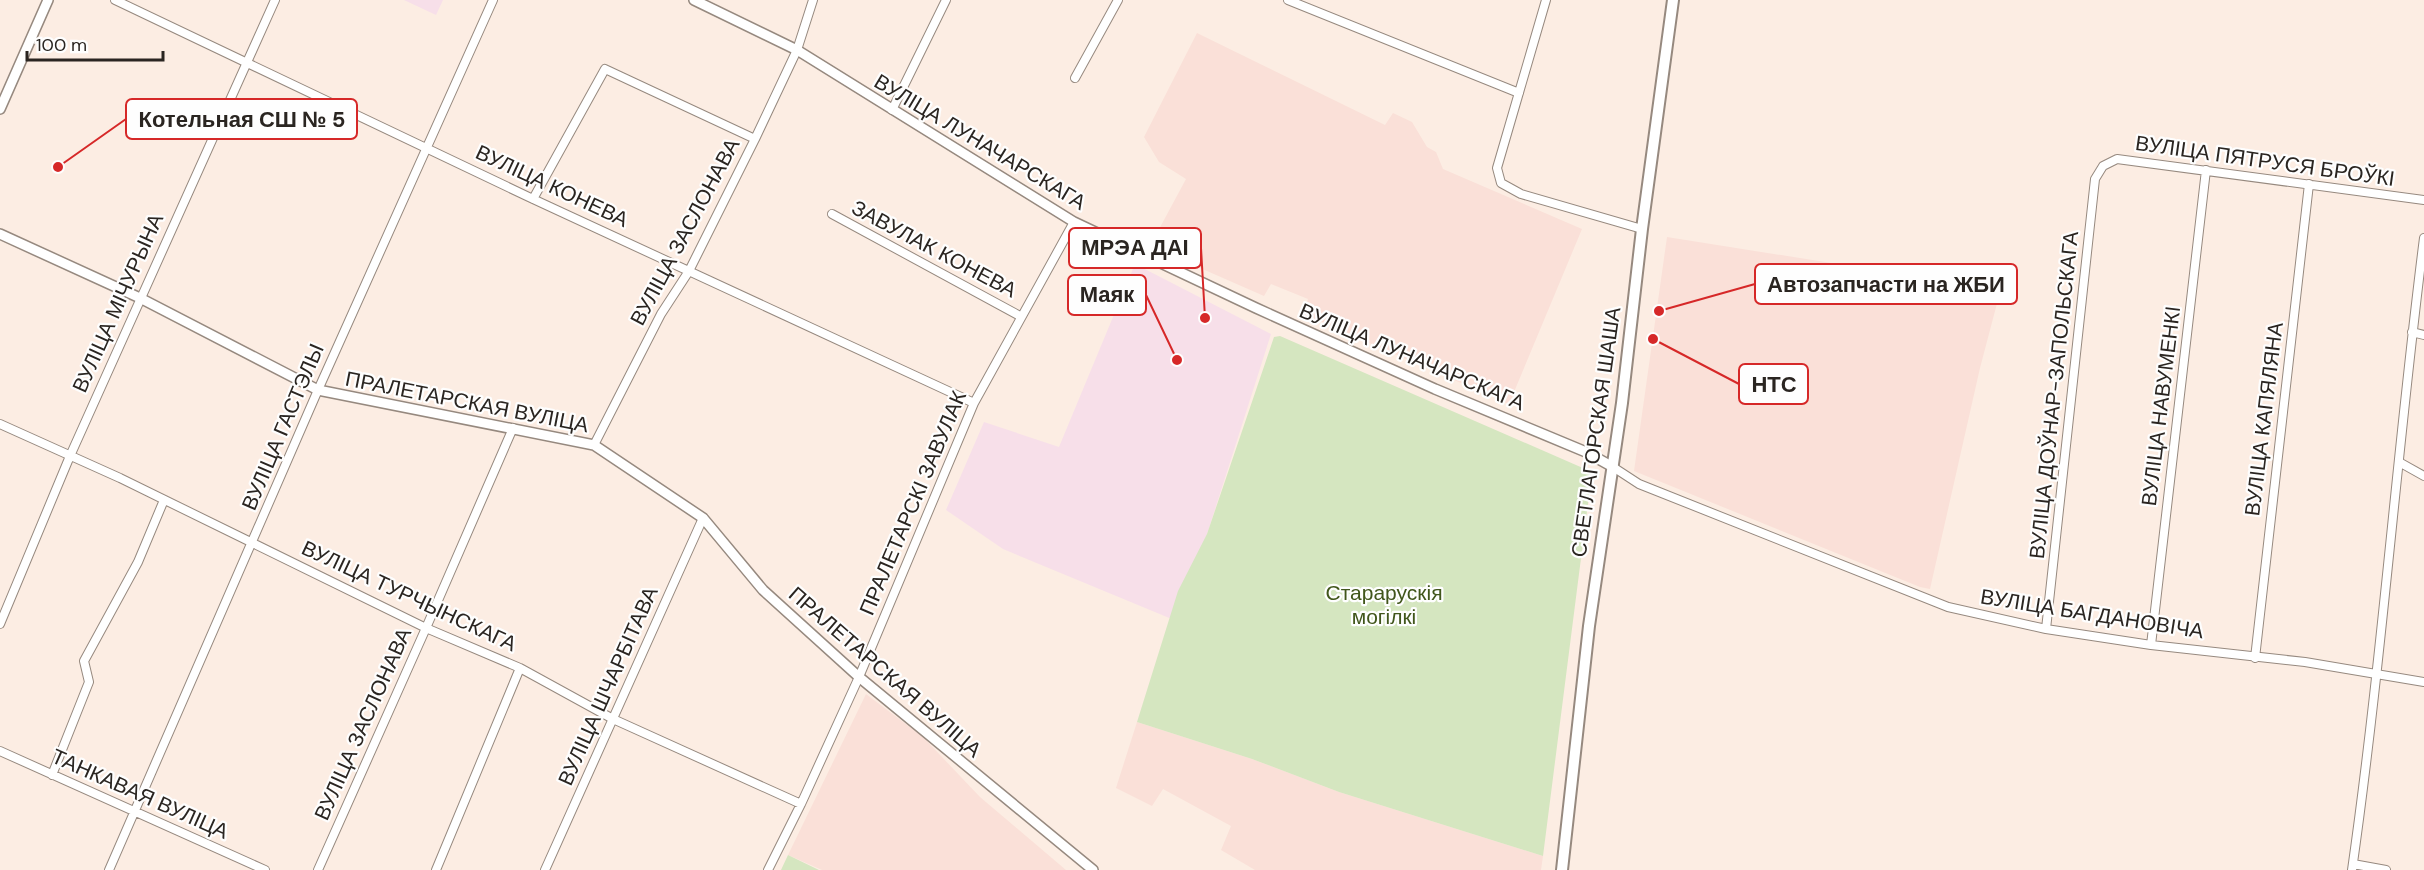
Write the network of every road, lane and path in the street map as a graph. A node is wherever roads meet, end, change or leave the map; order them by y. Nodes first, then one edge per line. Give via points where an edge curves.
1 (48, 0) edge
2 (116, 0) edge
3 (275, 0) edge
4 (493, 0) edge
5 (694, 0) edge
6 (813, 0) edge
7 (946, 0) edge
8 (1118, 0) edge
9 (1288, 0) edge
10 (1546, 0) edge
11 (1673, 0) edge
12 (797, 50) junction
13 (246, 62) junction
14 (1075, 78) dead end
15 (1520, 93) junction
16 (0, 110) edge
17 (892, 110) junction
18 (755, 139) junction
19 (427, 146) junction
20 (2103, 166) joint
21 (2206, 170) junction
22 (2309, 184) junction
23 (533, 199) junction
24 (2424, 200) edge
25 (832, 214) dead end
26 (1074, 222) junction
27 (1642, 230) junction
28 (0, 234) edge
29 (2424, 238) edge
30 (689, 271) junction
31 (140, 298) junction
32 (1020, 316) junction
33 (2412, 332) junction
34 (2424, 335) edge
35 (318, 390) junction
36 (974, 403) junction
37 (0, 424) edge
38 (513, 428) junction
39 (594, 445) junction
40 (70, 456) junction
41 (2399, 462) junction
42 (1613, 467) junction
43 (2424, 476) edge
44 (164, 500) junction
45 (703, 518) junction
46 (253, 542) junction
47 (0, 624) edge
48 (426, 628) junction
49 (2046, 629) junction
50 (2151, 645) junction
51 (2254, 658) junction
52 (520, 668) junction
53 (2377, 675) junction
54 (859, 677) junction
55 (2424, 682) edge
56 (613, 718) junction
57 (0, 751) edge
58 (52, 775) junction
59 (801, 804) junction
60 (135, 813) junction
61 (2352, 867) edge
62 (109, 870) edge
63 (262, 870) edge
64 (318, 870) edge
65 (436, 870) edge
66 (545, 870) edge
67 (768, 870) edge
68 (1093, 870) edge
69 (1562, 870) edge
70 (2386, 870) edge

1 - 16 street
2 - 13 street, ВУЛІЦА КОНЕВА
3 - 13 street, ВУЛІЦА МІЧУРЫНА
4 - 19 street, ВУЛІЦА ГАСТЭЛЫ
5 - 12 street, ВУЛІЦА ЛУНАЧАРСКАГА
6 - 12 street, ВУЛІЦА ЗАСЛОНАВА
7 - 17 street
8 - 14 street
9 - 15 street
10 - 15 street
11 - 27 main road, СВЕТЛАГОРСКАЯ ШАША
12 - 17 street, ВУЛІЦА ЛУНАЧАРСКАГА
12 - 18 street, ВУЛІЦА ЗАСЛОНАВА
13 - 19 street, ВУЛІЦА КОНЕВА
13 - 31 street, ВУЛІЦА МІЧУРЫНА
15 - 27 street via 1497,168 1501,183 1521,194
17 - 26 street, ВУЛІЦА ЛУНАЧАРСКАГА
18 - 23 street via 605,69
18 - 30 street, ВУЛІЦА ЗАСЛОНАВА
19 - 23 street, ВУЛІЦА КОНЕВА
19 - 35 street, ВУЛІЦА ГАСТЭЛЫ
20 - 21 street, ВУЛІЦА ПЯТРУСЯ БРОЎКІ via 2117,159
20 - 49 street, ВУЛІЦА ДОЎНАР-ЗАПОЛЬСКАГА via 2095,179
21 - 22 street, ВУЛІЦА ПЯТРУСЯ БРОЎКІ
21 - 50 street, ВУЛІЦА НАВУМЕНКІ
22 - 24 street, ВУЛІЦА ПЯТРУСЯ БРОЎКІ
22 - 51 street, ВУЛІЦА КАПЯЛЯНА
23 - 30 street, ВУЛІЦА КОНЕВА
25 - 32 street, ЗАВУЛАК КОНЕВА
26 - 32 street, ПРАЛЕТАРСКІ ЗАВУЛАК
26 - 42 street, ВУЛІЦА ЛУНАЧАРСКАГА
27 - 42 main road, СВЕТЛАГОРСКАЯ ШАША
28 - 31 street, ПРАЛЕТАРСКАЯ ВУЛІЦА
29 - 33 street
30 - 36 street, ВУЛІЦА КОНЕВА
30 - 39 street, ВУЛІЦА ЗАСЛОНАВА via 661,314
31 - 35 street, ПРАЛЕТАРСКАЯ ВУЛІЦА
31 - 40 street, ВУЛІЦА МІЧУРЫНА
32 - 36 street, ПРАЛЕТАРСКІ ЗАВУЛАК
33 - 34 street
33 - 41 street
35 - 38 street, ПРАЛЕТАРСКАЯ ВУЛІЦА
35 - 46 street, ВУЛІЦА ГАСТЭЛЫ
36 - 54 street, ПРАЛЕТАРСКІ ЗАВУЛАК
37 - 40 street, ВУЛІЦА ТУРЧЫНСКАГА
38 - 39 street, ПРАЛЕТАРСКАЯ ВУЛІЦА
38 - 48 street, ВУЛІЦА ЗАСЛОНАВА
39 - 45 street, ПРАЛЕТАРСКАЯ ВУЛІЦА
40 - 44 street, ВУЛІЦА ТУРЧЫНСКАГА
40 - 47 street, ВУЛІЦА МІЧУРЫНА
41 - 43 street
41 - 53 street
42 - 49 street, ВУЛІЦА БАГДАНОВІЧА via 1639,484 1932,603
42 - 69 main road, СВЕТЛАГОРСКАЯ ШАША via 1589,626
44 - 46 street, ВУЛІЦА ТУРЧЫНСКАГА
44 - 58 street via 138,562 84,661 89,682
45 - 54 street, ПРАЛЕТАРСКАЯ ВУЛІЦА via 763,590
45 - 56 street, ВУЛІЦА ШЧАРБІТАВА
46 - 48 street, ВУЛІЦА ТУРЧЫНСКАГА
46 - 60 street, ВУЛІЦА ГАСТЭЛЫ
48 - 52 street, ВУЛІЦА ТУРЧЫНСКАГА
48 - 64 street, ВУЛІЦА ЗАСЛОНАВА
49 - 50 street, ВУЛІЦА БАГДАНОВІЧА
50 - 51 street, ВУЛІЦА БАГДАНОВІЧА
51 - 53 street, ВУЛІЦА БАГДАНОВІЧА via 2305,662
52 - 56 street, ВУЛІЦА ТУРЧЫНСКАГА
52 - 65 street
53 - 55 street, ВУЛІЦА БАГДАНОВІЧА
53 - 61 street
54 - 59 street, ПРАЛЕТАРСКІ ЗАВУЛАК
54 - 68 street, ПРАЛЕТАРСКАЯ ВУЛІЦА
56 - 59 street, ВУЛІЦА ТУРЧЫНСКАГА
56 - 66 street, ВУЛІЦА ШЧАРБІТАВА
57 - 58 street, ТАНКАВАЯ ВУЛІЦА
58 - 60 street, ТАНКАВАЯ ВУЛІЦА
59 - 67 street, ПРАЛЕТАРСКІ ЗАВУЛАК
60 - 62 street, ВУЛІЦА ГАСТЭЛЫ
60 - 63 street, ТАНКАВАЯ ВУЛІЦА
61 - 70 street

